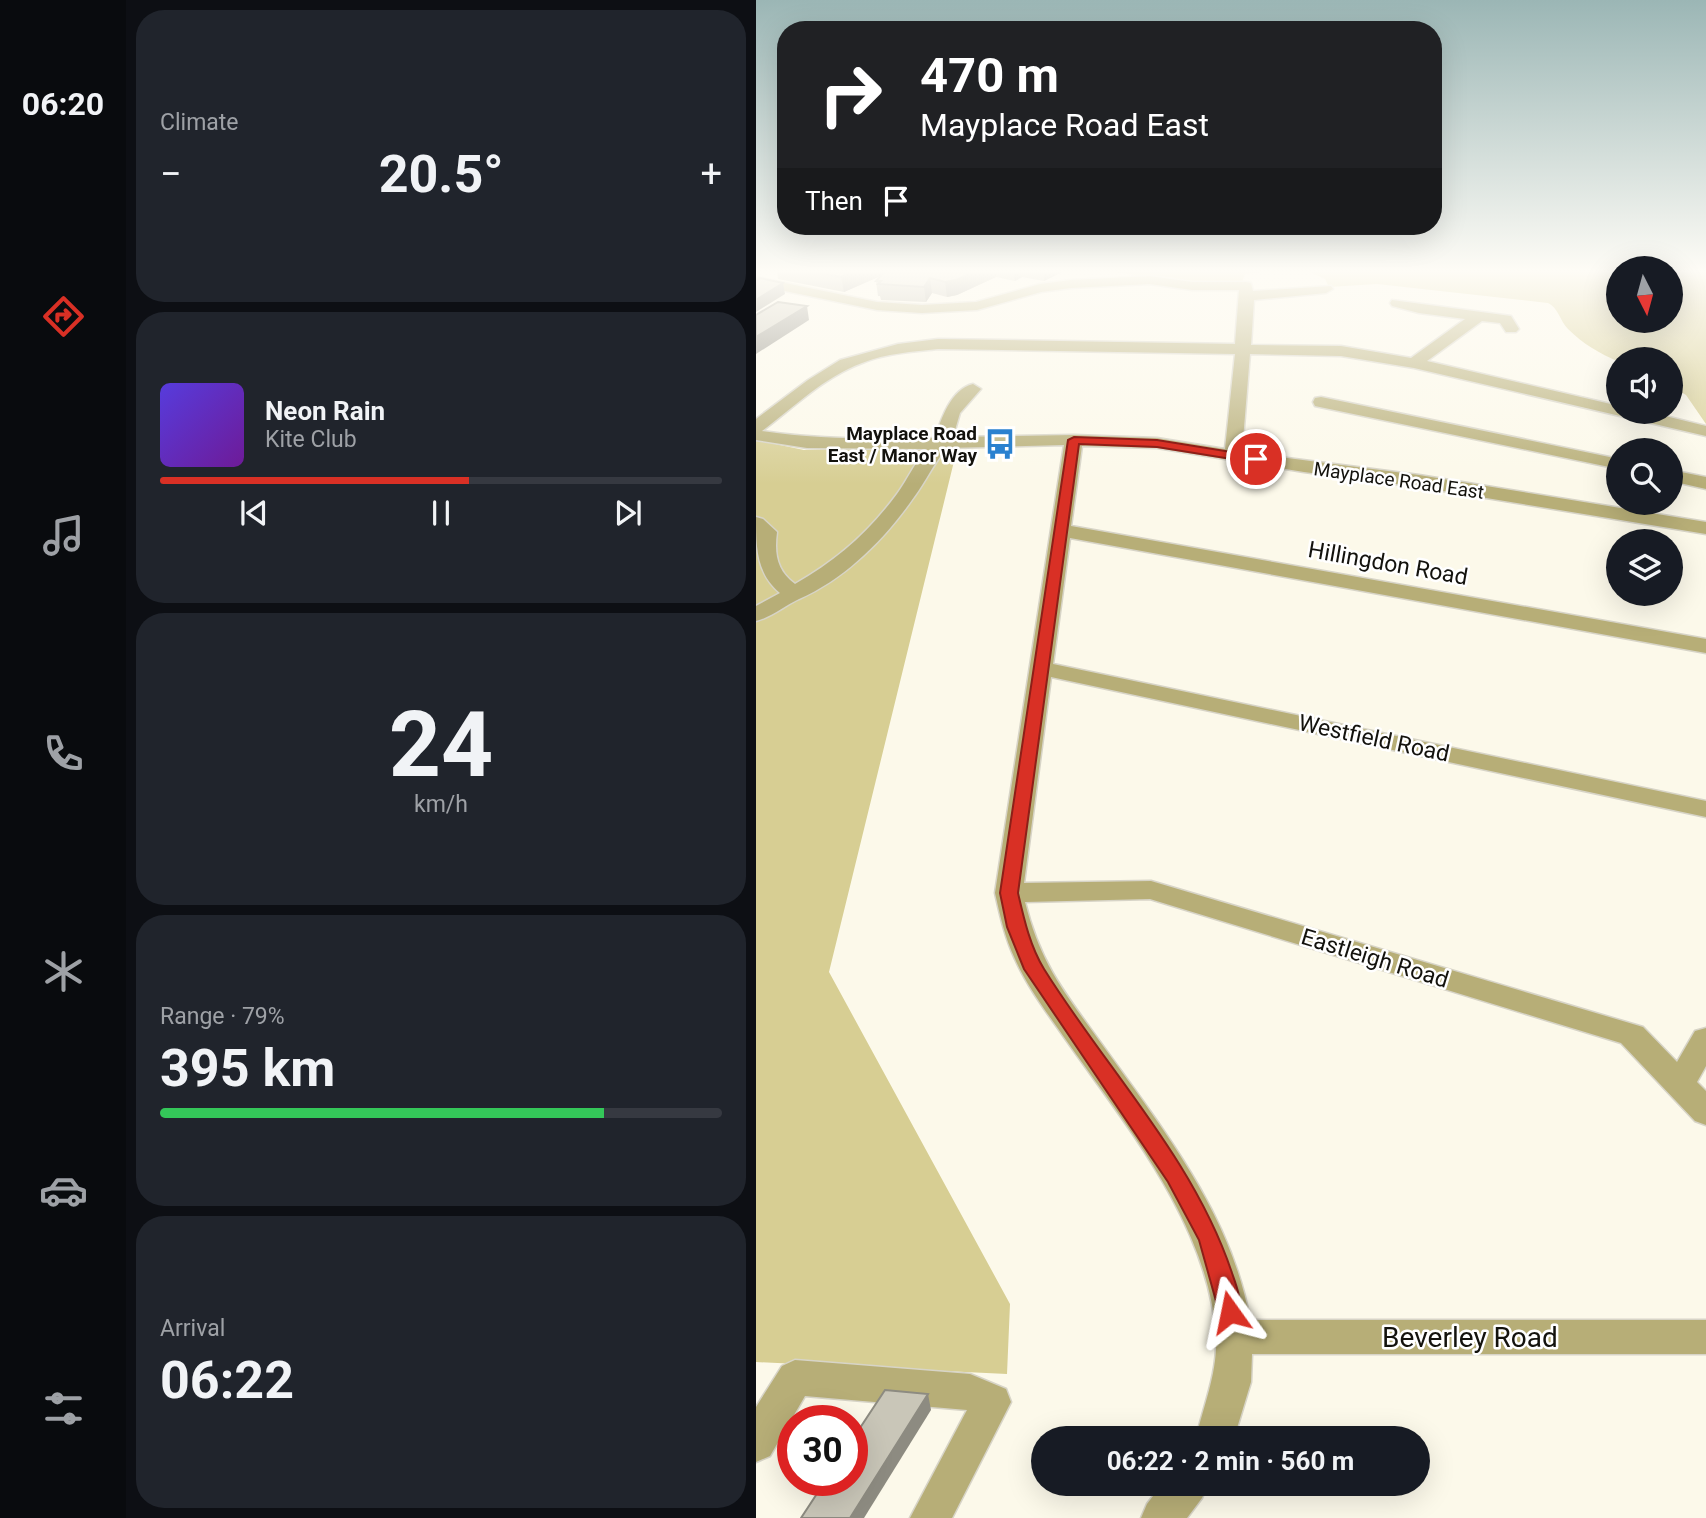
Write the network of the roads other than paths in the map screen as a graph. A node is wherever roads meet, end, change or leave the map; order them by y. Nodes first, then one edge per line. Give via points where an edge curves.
1 (1243, 343) edge
2 (1442, 343) edge
3 (1243, 349) junction
4 (1414, 363) junction
5 (973, 390) dead end
6 (1321, 402) dead end
7 (1606, 408) edge
8 (1676, 424) edge
9 (756, 427) edge
10 (1706, 431) edge
11 (756, 435) edge
12 (1074, 440) junction
13 (942, 443) junction
14 (1233, 455) junction
15 (1606, 461) edge
16 (1683, 478) edge
17 (1706, 483) edge
18 (756, 523) edge
19 (1706, 528) edge
20 (1060, 530) junction
21 (797, 593) junction
22 (768, 610) edge
23 (1706, 646) edge
24 (1041, 668) junction
25 (1706, 809) edge
26 (1009, 893) junction
27 (1706, 1039) edge
28 (1680, 1083) junction
29 (1706, 1112) edge
30 (1234, 1337) junction
31 (1706, 1337) edge
32 (1219, 1426) edge
33 (756, 1443) edge
34 (1178, 1496) edge
35 (930, 1518) edge
36 (1161, 1518) edge

1 - 3 street
2 - 4 street
3 - 4 street via 1341,351
3 - 9 street via 938,344 902,348 836,369
3 - 14 street
4 - 7 street
5 - 13 street via 952,412
6 - 15 street
8 - 10 street
11 - 13 street, Mayplace Road East via 829,444
12 - 13 street, Mayplace Road East
12 - 14 street, Mayplace Road East via 1157,443
12 - 20 street
13 - 21 street via 878,530 838,568
14 - 19 street, Mayplace Road East
16 - 17 street
18 - 21 street via 767,532 771,575 782,587
20 - 23 street, Hillingdon Road
20 - 24 street
21 - 22 street
24 - 25 street, Westfield Road
24 - 26 street
26 - 28 street, Eastleigh Road via 1151,890 1633,1035
26 - 30 street via 1034,969 1176,1176 1210,1239
27 - 28 street
28 - 29 street, Eastleigh Road
30 - 31 street, Beverley Road
30 - 32 street via 1232,1382
33 - 35 street via 795,1378 970,1392 992,1402
34 - 36 street

